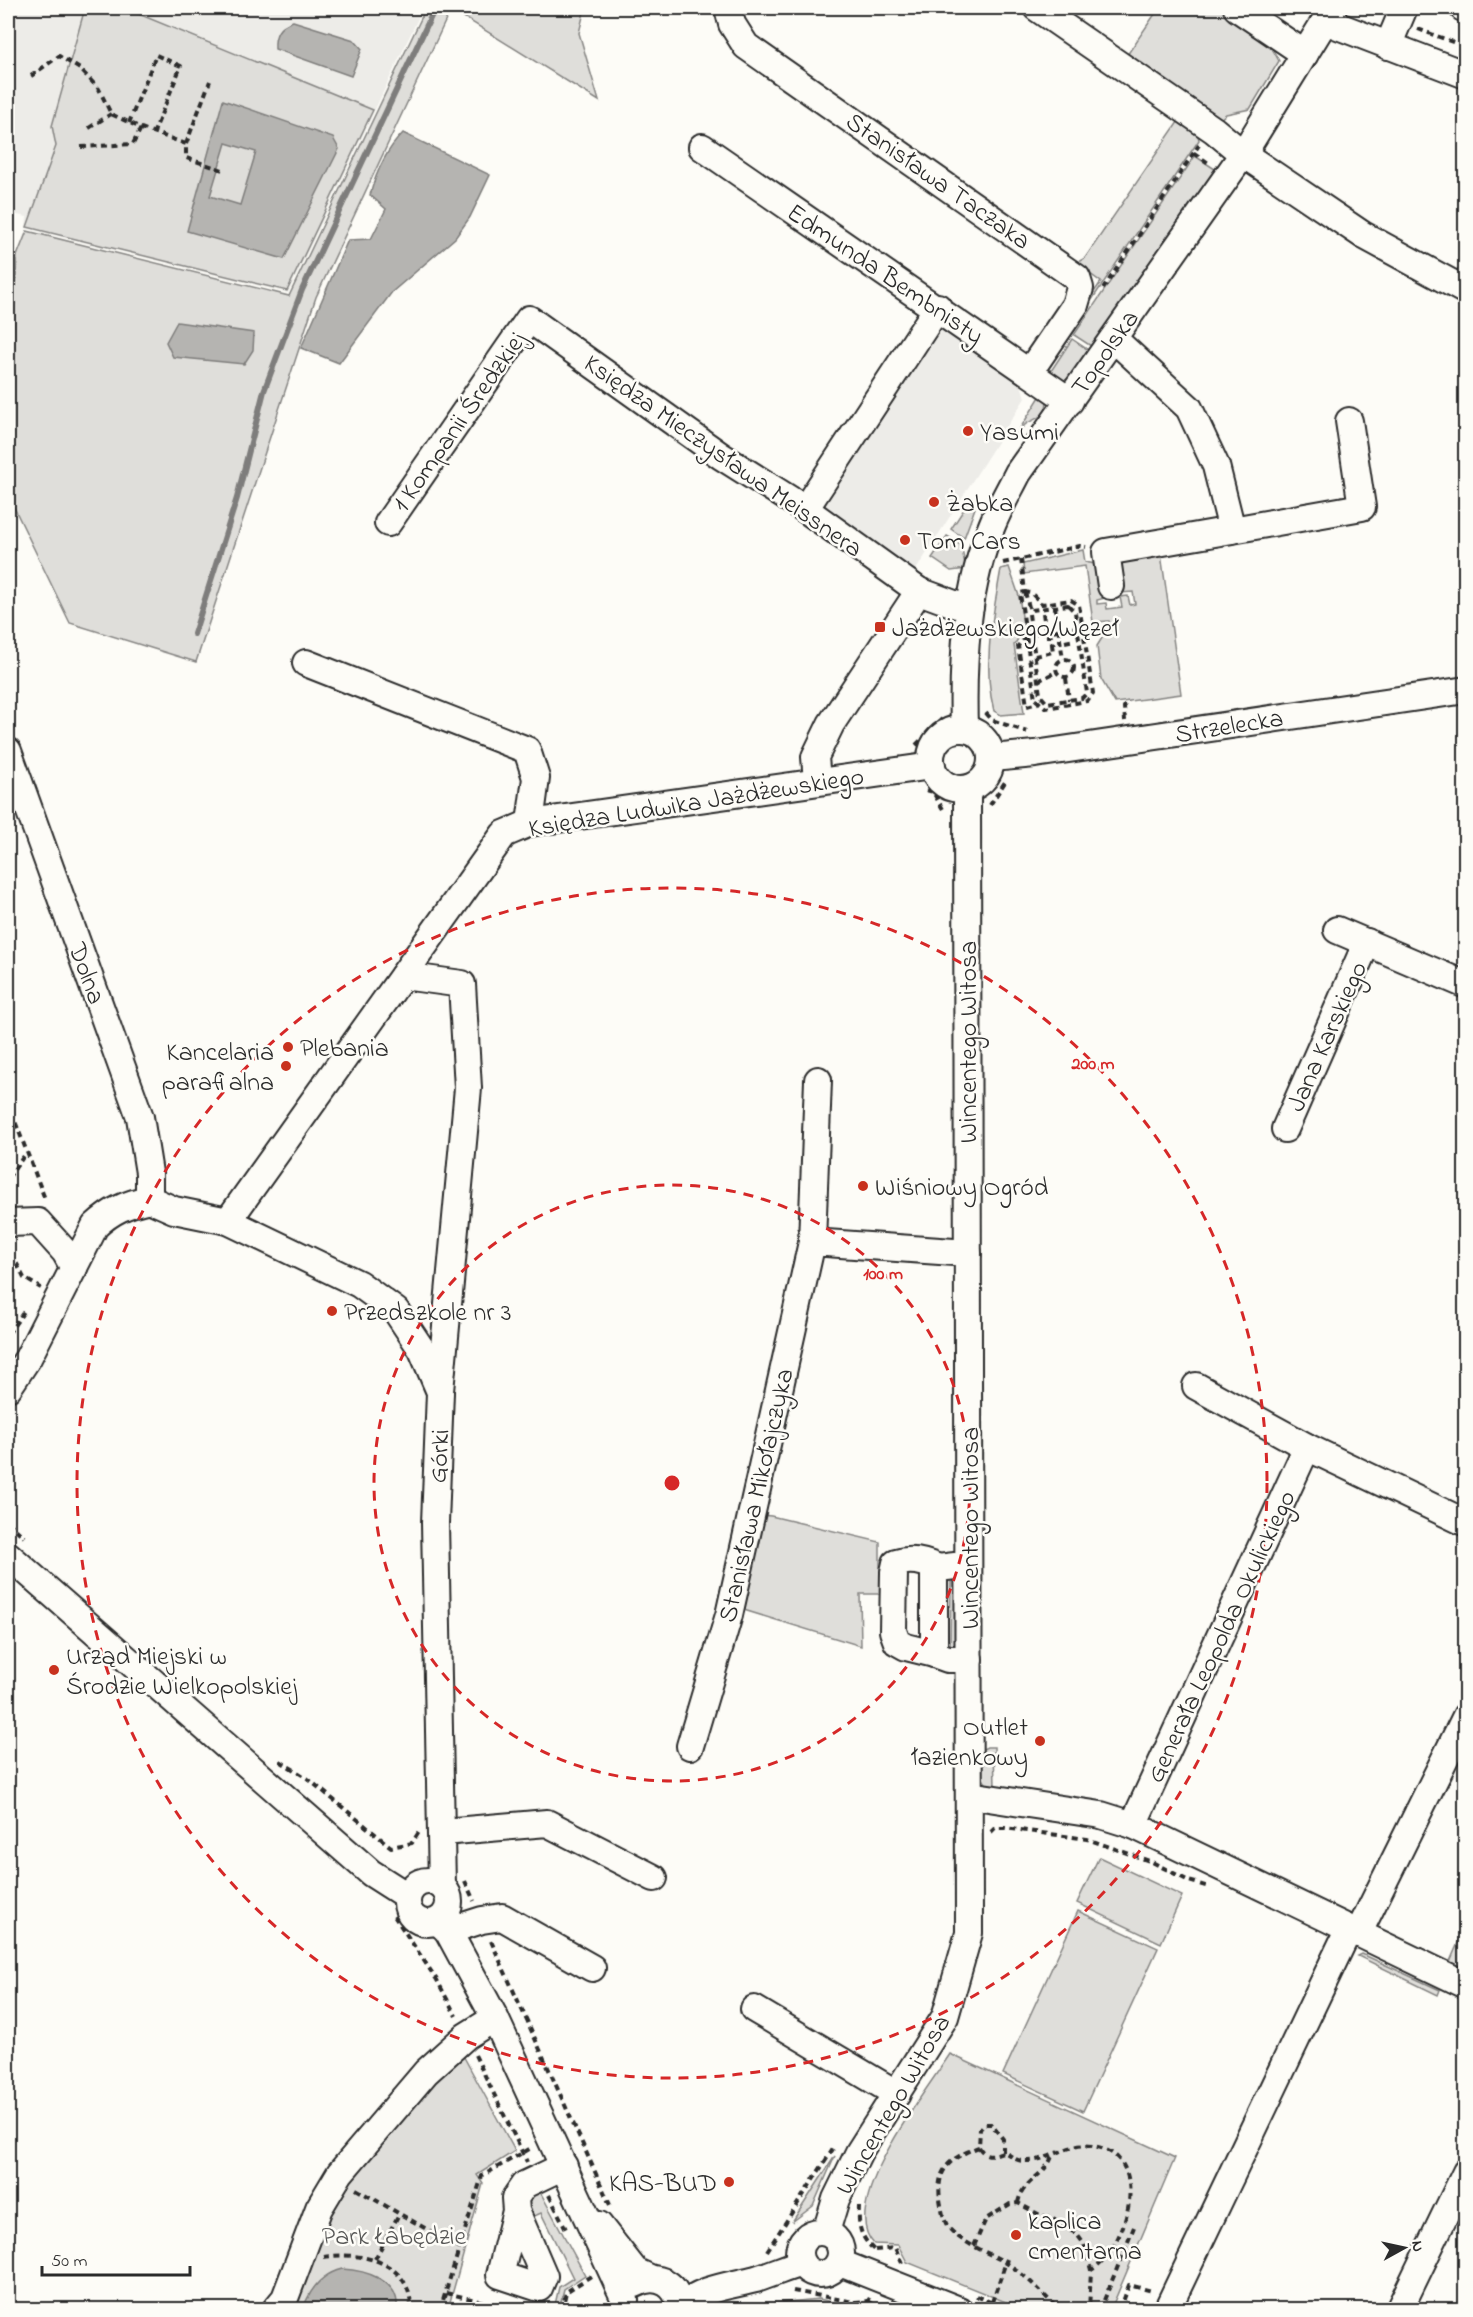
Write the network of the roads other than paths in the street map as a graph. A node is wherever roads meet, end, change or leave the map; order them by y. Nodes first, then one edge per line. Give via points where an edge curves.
1 (728, 8) edge
2 (1037, 8) edge
3 (1237, 8) edge
4 (1329, 14) edge
5 (1408, 17) edge
6 (1388, 46) junction
7 (1305, 54) junction
8 (1466, 75) edge
9 (702, 147) dead end
10 (1243, 154) junction
11 (1466, 291) edge
12 (938, 307) junction
13 (529, 319) joint
14 (1114, 339) junction
15 (1030, 371) junction
16 (1070, 401) junction
17 (1350, 421) dead end
18 (805, 509) junction
19 (388, 523) dead end
20 (1232, 530) junction
21 (1110, 586) dead end
22 (919, 591) junction
23 (970, 607) junction
24 (306, 663) dead end
25 (1466, 690) edge
26 (964, 728) junction
27 (8, 750) edge
28 (932, 766) junction
29 (1000, 767) junction
30 (817, 781) junction
31 (966, 801) junction
32 (530, 823) junction
33 (1337, 930) dead end
34 (1367, 942) junction
35 (403, 976) junction
36 (1466, 985) edge
37 (818, 1080) dead end
38 (1285, 1129) dead end
39 (149, 1199) junction
40 (228, 1221) junction
41 (8, 1223) edge
42 (812, 1242) junction
43 (968, 1253) junction
44 (74, 1268) junction
45 (1196, 1386) dead end
46 (8, 1388) edge
47 (440, 1392) junction
48 (1307, 1447) junction
49 (1466, 1522) edge
50 (8, 1555) edge
51 (951, 1567) junction
52 (950, 1657) junction
53 (1466, 1716) edge
54 (690, 1746) dead end
55 (969, 1795) junction
56 (1133, 1825) junction
57 (432, 1831) junction
58 (442, 1874) junction
59 (654, 1878) dead end
60 (399, 1904) junction
61 (443, 1926) junction
62 (1353, 1932) junction
63 (592, 1968) dead end
64 (1466, 1985) edge
65 (754, 2009) dead end
66 (495, 2018) junction
67 (897, 2094) junction
68 (564, 2166) junction
69 (1466, 2172) edge
70 (582, 2205) junction
71 (516, 2211) dead end
72 (826, 2232) junction
73 (801, 2263) junction
74 (840, 2263) junction
75 (670, 2295) edge
76 (1163, 2300) edge
77 (625, 2305) edge
78 (275, 2310) edge
79 (959, 2310) edge
80 (1399, 2310) edge

1 - 15 street, Stanisława Taczaka via 732,24 746,46 1077,278 1080,288 1075,304
2 - 10 street
3 - 7 street
4 - 6 street
4 - 7 street, Topolska
5 - 6 street
6 - 8 street
7 - 10 street, Topolska
9 - 12 street, Edmunda Bembnisty
10 - 11 street via 1364,235
10 - 14 street, Topolska
12 - 15 street, Edmunda Bembnisty
12 - 18 street
13 - 18 street, Księdza Mieczysława Meissnera via 721,456
13 - 19 street, 1 Kompanii Średzkiej
14 - 16 street, Topolska
14 - 20 street via 1189,408 1216,466
15 - 16 street, Edmunda Bembnisty
16 - 23 street, Topolska via 1018,473 993,523
17 - 20 street via 1362,507
18 - 22 street, Księdza Mieczysława Meissnera
20 - 21 street via 1106,552
22 - 23 street, Księdza Mieczysława Meissnera
22 - 30 street via 831,724 815,757
23 - 26 street, Topolska
24 - 32 street via 527,750 536,778
25 - 29 street, Strzelecka via 1035,754
26 - 28 street via 938,739
26 - 29 street via 980,735
27 - 39 street, Dolna via 140,1117
28 - 30 street, Księdza Ludwika Jażdżewskiego
28 - 31 street via 941,782 957,789
29 - 31 street via 987,775
30 - 32 street, Księdza Ludwika Jażdżewskiego
31 - 43 street, Wincentego Witosa
32 - 35 street, Księdza Ludwika Jażdżewskiego via 504,834
33 - 34 street
34 - 36 street
34 - 38 street, Jana Karskiego
35 - 40 street, Księdza Ludwika Jażdżewskiego
35 - 47 street via 462,984 468,1088
37 - 42 street, Stanisława Mikołajczyka
39 - 40 street, Górki via 174,1210
39 - 44 street via 110,1212 95,1226
40 - 47 street, Górki via 359,1284 396,1311 422,1350
41 - 44 street via 38,1222
42 - 43 street
42 - 54 street, Stanisława Mikołajczyka via 729,1616
43 - 51 street, Wincentego Witosa
44 - 46 street via 28,1358
45 - 48 street
47 - 57 street, Górki
48 - 49 street
48 - 56 street, Generała Leopolda Okulickiego
50 - 60 street via 371,1873
51 - 52 street, Wincentego Witosa
51 - 52 street via 934,1573
51 - 52 street via 905,1560 896,1563 893,1631 897,1642 906,1647
52 - 55 street, Wincentego Witosa
53 - 62 street
55 - 56 street via 1101,1815
55 - 67 street, Wincentego Witosa via 969,1933 945,2017
56 - 62 street
57 - 58 street, Górki
57 - 59 street via 546,1823
58 - 60 street via 436,1882 422,1881 410,1889
58 - 61 street, Górki via 449,1905
60 - 61 street via 417,1921
61 - 63 street via 502,1917
61 - 66 street
62 - 64 street
62 - 76 street
65 - 67 street
66 - 68 street
66 - 78 street via 466,2036 426,2072 331,2186 285,2298
67 - 72 street, Wincentego Witosa via 859,2152 836,2199
68 - 70 street
68 - 71 street via 524,2185 515,2198
69 - 80 street
70 - 75 street via 635,2271
70 - 77 street
72 - 73 street via 807,2236 798,2253
72 - 74 street via 840,2245
73 - 74 street via 807,2270 825,2275
73 - 75 street via 708,2290
74 - 79 street
75 - 77 street via 634,2285

